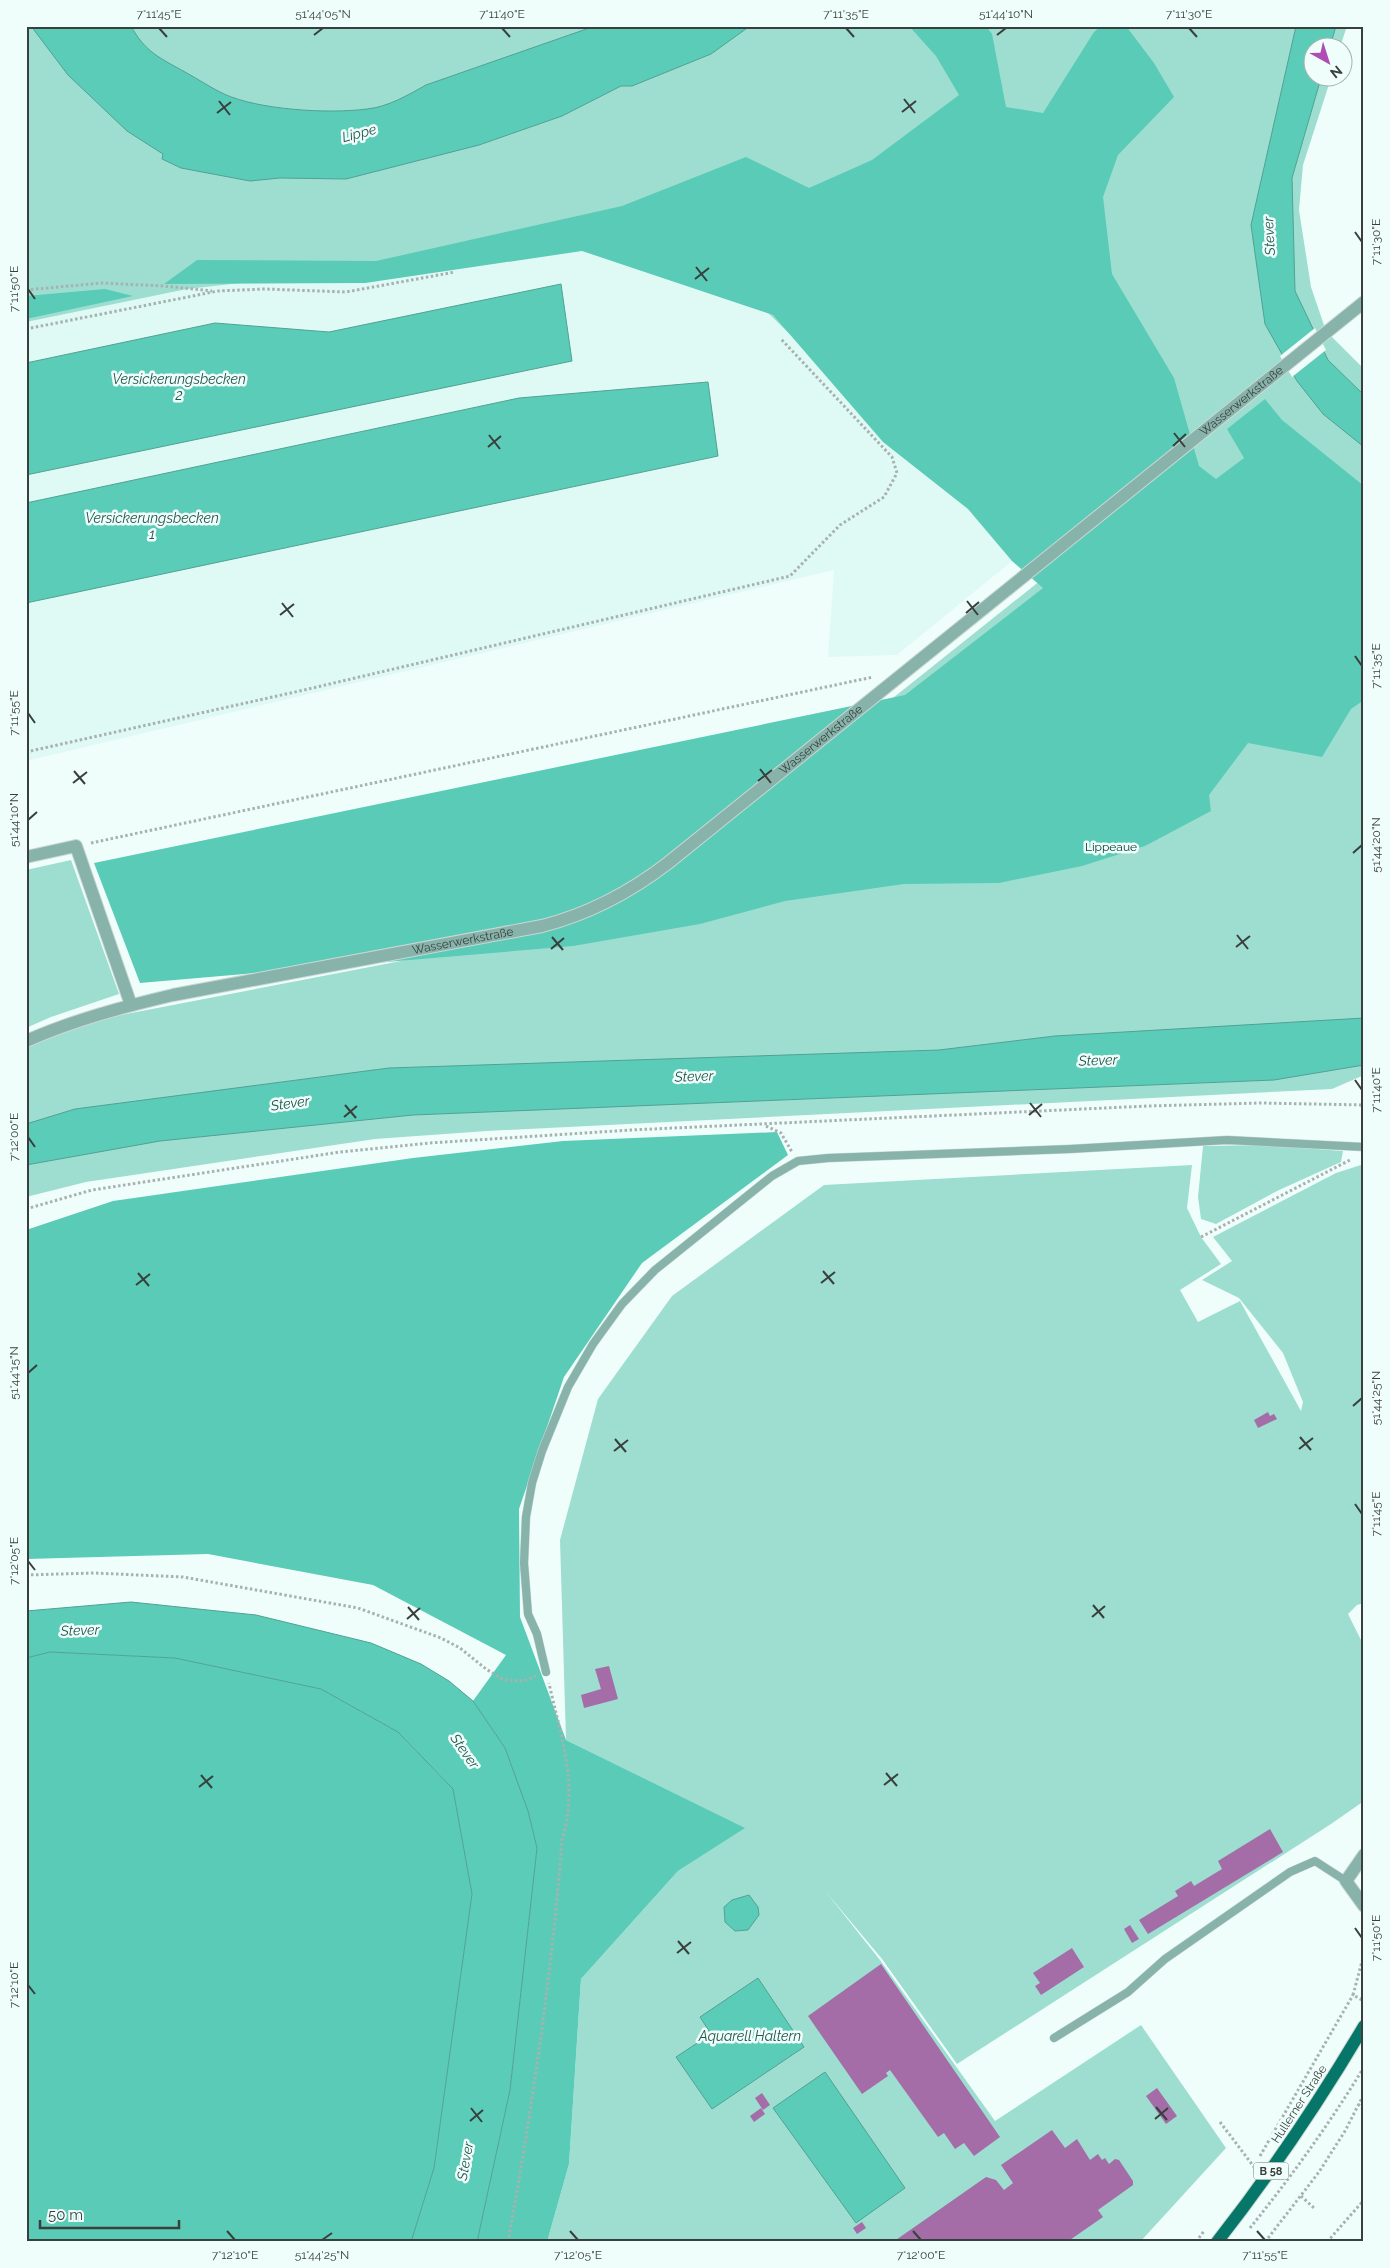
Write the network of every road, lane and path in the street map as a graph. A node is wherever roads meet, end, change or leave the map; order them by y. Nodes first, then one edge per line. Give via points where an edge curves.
1 (455, 272) dead end
2 (26, 290) edge
3 (218, 292) junction
4 (1364, 302) edge
5 (26, 329) edge
6 (781, 339) dead end
7 (892, 682) junction
8 (26, 752) edge
9 (76, 846) junction
10 (26, 857) edge
11 (131, 1005) junction
12 (26, 1041) edge
13 (1364, 1105) edge
14 (764, 1126) junction
15 (1364, 1147) edge
16 (1356, 1157) dead end
17 (798, 1161) junction
18 (26, 1209) edge
19 (1202, 1236) dead end
20 (26, 1576) edge
21 (546, 1672) junction
22 (1364, 1856) edge
23 (1346, 1881) junction
24 (1364, 1906) edge
25 (1364, 1954) edge
26 (1353, 1994) junction
27 (1364, 2001) edge
28 (1364, 2026) edge
29 (1054, 2038) dead end
30 (1364, 2067) edge
31 (1364, 2094) edge
32 (1358, 2104) junction
33 (1364, 2110) edge
34 (1220, 2122) dead end
35 (1254, 2166) junction
36 (1248, 2174) dead end
37 (1301, 2196) junction
38 (1364, 2200) edge
39 (1314, 2208) dead end
40 (1208, 2227) dead end
41 (1244, 2235) dead end
42 (508, 2242) edge
43 (1196, 2242) edge
44 (1217, 2242) edge
45 (1265, 2242) edge
46 (1327, 2242) edge

1 - 3 path via 346,292 265,289
2 - 3 path via 102,283
3 - 5 path
4 - 7 street, Wasserwerkstraße
6 - 8 path via 892,457 897,473 884,497 840,525 790,576
7 - 9 path via 885,675
7 - 11 street, Wasserwerkstraße via 651,876 590,911 542,926
9 - 10 street
9 - 11 street
11 - 12 street, Wasserwerkstraße via 75,1021
13 - 14 path via 1148,1106
14 - 17 path via 781,1133
14 - 18 path via 448,1141 350,1151 92,1190
15 - 17 lane via 1227,1140
16 - 19 path
17 - 21 lane via 772,1176 655,1270 622,1304 568,1387 542,1451 526,1517 524,1563 528,1614 537,1634
20 - 21 path via 94,1573 183,1577 358,1608 441,1638 504,1680 524,1681
21 - 42 path via 569,1774 568,1818 562,1840 522,2166
22 - 23 street
23 - 24 street
23 - 29 lane via 1315,1861 1290,1872 1165,1959 1128,1992
25 - 26 path
26 - 27 path
26 - 35 path
28 - 44 main road, Hullerner Straße / B 58 via 1322,2098
30 - 41 path via 1318,2136
31 - 32 path
32 - 33 path
32 - 37 path via 1345,2131
34 - 35 path
35 - 36 path
37 - 39 path
37 - 45 path
38 - 46 path
40 - 43 path

